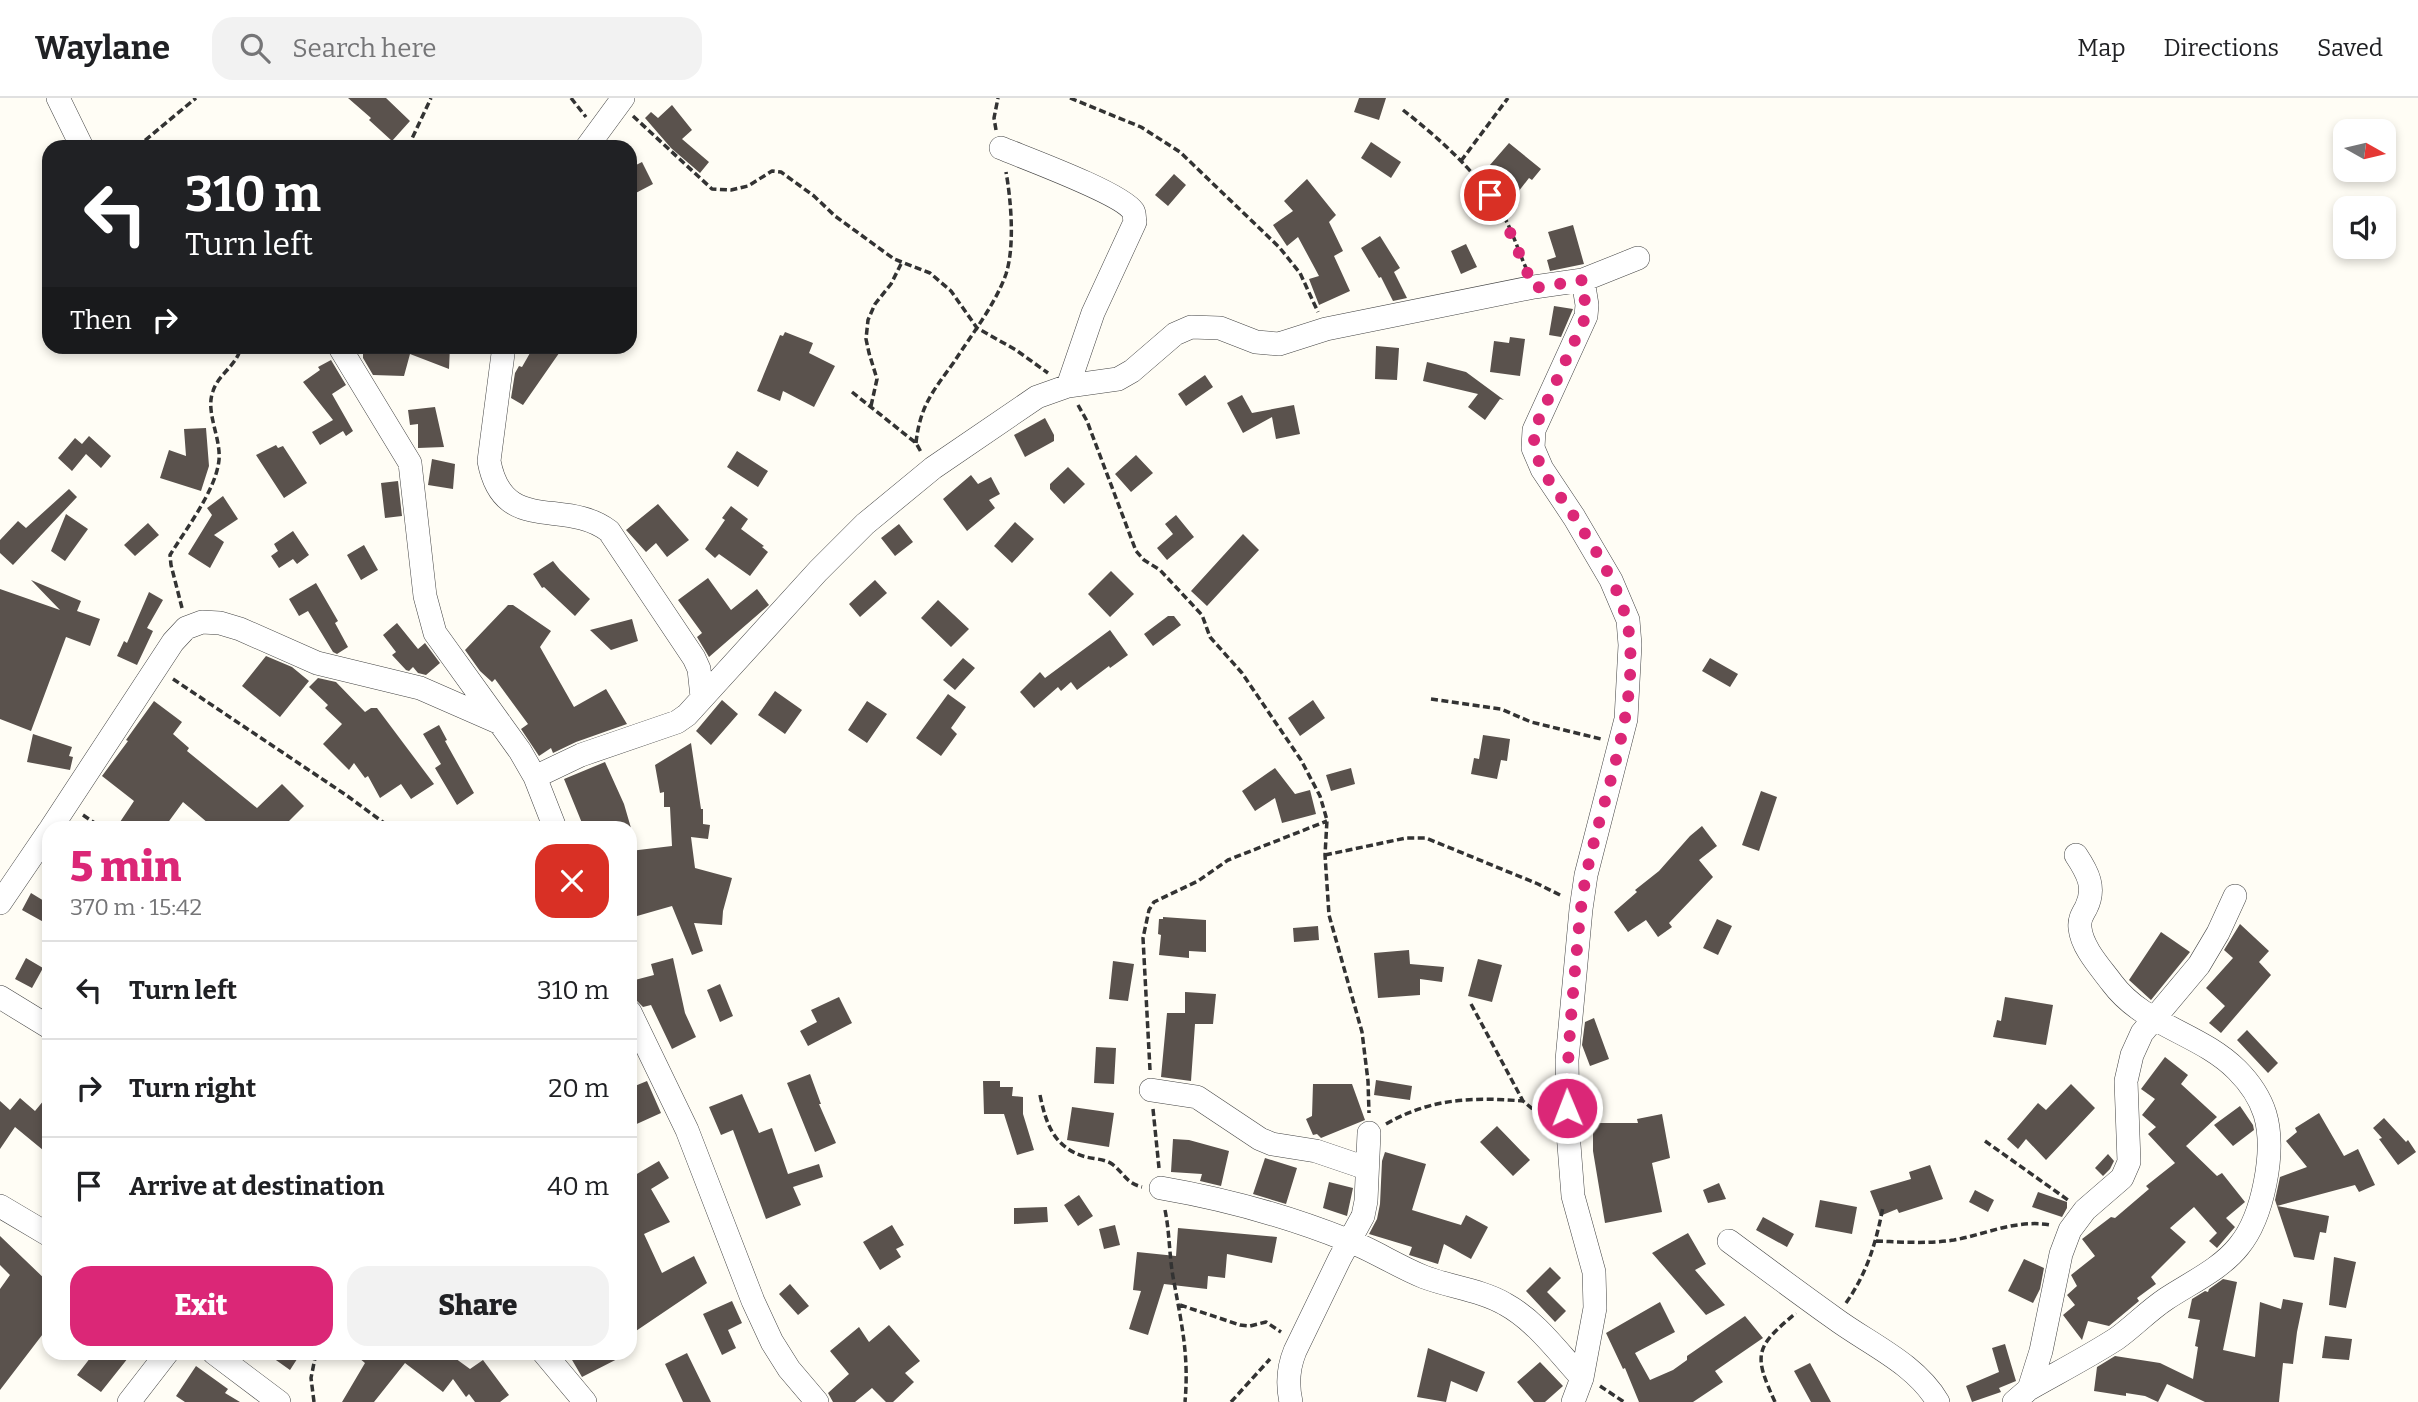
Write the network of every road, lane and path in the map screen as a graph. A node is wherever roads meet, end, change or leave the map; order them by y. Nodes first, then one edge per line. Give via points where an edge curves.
1 (58, 98) edge
2 (196, 98) edge
3 (431, 98) edge
4 (998, 98) edge
5 (1070, 98) edge
6 (1508, 98) edge
7 (622, 100) edge
8 (1403, 110) dead end
9 (79, 140) edge
10 (145, 140) edge
11 (411, 140) edge
12 (592, 140) edge
13 (1001, 148) junction
14 (1461, 160) junction
15 (1639, 258) dead end
16 (901, 264) junction
17 (1583, 280) junction
18 (1534, 288) junction
19 (977, 328) junction
20 (1326, 329) junction
21 (240, 354) edge
22 (344, 354) edge
23 (503, 354) edge
24 (1068, 386) junction
25 (852, 392) dead end
26 (871, 406) junction
27 (916, 443) junction
28 (933, 468) junction
29 (186, 628) junction
30 (156, 668) junction
31 (702, 697) junction
32 (1431, 699) dead end
33 (500, 723) junction
34 (1620, 744) junction
35 (536, 776) junction
36 (55, 821) edge
37 (381, 821) edge
38 (552, 821) edge
39 (1327, 821) junction
40 (42, 841) edge
41 (1325, 855) junction
42 (2077, 855) dead end
43 (2235, 896) dead end
44 (0, 903) edge
45 (1581, 909) junction
46 (0, 997) edge
47 (1471, 1004) dead end
48 (2153, 1020) junction
49 (42, 1023) edge
50 (637, 1026) edge
51 (1151, 1090) junction
52 (1040, 1095) dead end
53 (1523, 1101) junction
54 (1568, 1132) junction
55 (1369, 1133) junction
56 (1986, 1141) dead end
57 (1366, 1168) junction
58 (1161, 1188) junction
59 (0, 1206) edge
60 (1883, 1208) dead end
61 (2085, 1210) junction
62 (2070, 1230) junction
63 (42, 1231) edge
64 (1349, 1241) junction
65 (1729, 1241) dead end
66 (1876, 1241) junction
67 (1810, 1300) junction
68 (1179, 1305) junction
69 (1835, 1319) junction
70 (1291, 1345) junction
71 (162, 1360) edge
72 (223, 1360) edge
73 (315, 1360) edge
74 (550, 1360) edge
75 (1581, 1378) junction
76 (2022, 1396) edge
77 (129, 1402) edge
78 (279, 1402) edge
79 (314, 1402) edge
80 (586, 1402) edge
81 (817, 1402) edge
82 (1185, 1402) edge
83 (1231, 1402) edge
84 (1291, 1402) edge
85 (1573, 1402) edge
86 (1625, 1402) edge
87 (1775, 1402) edge
88 (1938, 1402) edge

1 - 9 street
2 - 10 path
3 - 11 path
4 - 13 path via 994,118
5 - 20 path via 1163,139 1206,175 1300,273
6 - 14 path
7 - 12 street
7 - 16 path via 706,186 731,190 777,170
8 - 14 path
13 - 19 path via 1010,194 1006,272
13 - 24 street via 1116,198 1133,211 1135,222 1093,313
14 - 18 path via 1503,216
15 - 17 street
16 - 19 path via 930,274 951,291
16 - 26 path via 868,320 866,340 877,379
17 - 18 street
17 - 34 street via 1586,316 1534,430 1533,449 1611,580 1628,620 1630,668
18 - 20 street
19 - 24 path
19 - 27 path via 922,411
20 - 24 street via 1279,344 1256,342 1220,328 1191,327 1175,334 1118,379
21 - 29 path via 218,380 211,399 219,443 216,475 170,555
22 - 33 street via 410,463 425,596 435,633
23 - 31 street via 489,461 492,479 509,501 530,511 582,517 609,531 694,658
24 - 28 street via 1037,397
24 - 39 path via 1087,421 1136,551 1202,615 1210,637 1242,673 1301,760
25 - 26 path
26 - 27 path
27 - 28 path
28 - 31 street via 856,534
29 - 30 street
29 - 33 street via 202,622 230,626 317,663 419,688
30 - 36 street
30 - 37 path
31 - 35 street via 677,722 581,755
32 - 34 path via 1501,709 1531,722
33 - 35 street
34 - 45 street
35 - 38 street
39 - 41 path
39 - 51 path via 1228,860 1154,902 1143,938
40 - 44 street
41 - 45 path via 1426,838 1538,884
41 - 55 path via 1329,915 1362,1032
42 - 48 street via 2086,869 2092,895 2081,917 2083,938 2114,985
43 - 48 street via 2199,965
45 - 54 street via 1567,1060
46 - 49 street
47 - 53 path
48 - 61 street via 2132,1055 2126,1081 2129,1162 2122,1178
48 - 76 street via 2213,1051 2238,1070 2256,1094 2266,1116 2269,1152 2263,1194 2253,1222 2229,1257 2116,1339
50 - 81 street via 687,1130 772,1342
51 - 57 street via 1197,1097 1272,1144 1316,1151
51 - 58 path
52 - 58 path via 1045,1120 1063,1147 1110,1163 1131,1184
53 - 54 path
53 - 55 path via 1462,1098 1418,1109
54 - 75 street via 1573,1196 1594,1272 1595,1308
55 - 57 street
56 - 61 path
57 - 64 street via 1363,1216
58 - 64 street via 1255,1209
58 - 68 path
59 - 63 street
60 - 66 path
61 - 62 street
62 - 66 path via 2029,1223 1955,1239
62 - 76 street via 2041,1351
64 - 70 street
64 - 75 street via 1422,1276 1504,1303 1543,1335
65 - 67 street
66 - 69 path via 1854,1292
67 - 69 street
67 - 87 path via 1762,1349 1763,1375
68 - 70 path via 1240,1325 1266,1322
68 - 82 path via 1188,1363
69 - 88 street via 1919,1377
70 - 83 path
70 - 84 street
71 - 77 street
72 - 78 street
73 - 79 path via 311,1378
74 - 80 street
75 - 85 street
75 - 86 path

